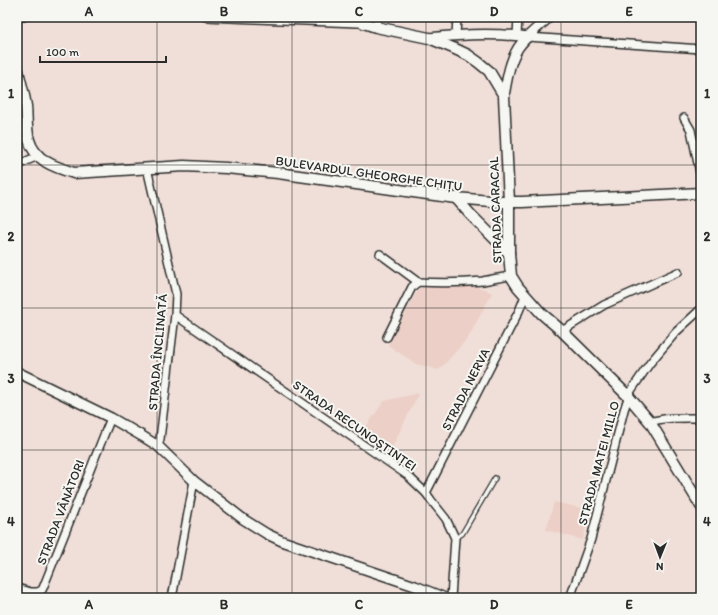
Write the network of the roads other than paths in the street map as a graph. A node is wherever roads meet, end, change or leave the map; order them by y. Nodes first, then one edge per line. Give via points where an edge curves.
1 (17, 17) edge
2 (24, 17) edge
3 (206, 17) edge
4 (349, 17) edge
5 (456, 17) edge
6 (518, 17) edge
7 (549, 17) edge
8 (376, 22) edge
9 (364, 23) junction
10 (456, 36) junction
11 (517, 36) junction
12 (528, 37) junction
13 (430, 38) junction
14 (701, 49) edge
15 (17, 67) edge
16 (504, 96) junction
17 (684, 118) dead end
18 (38, 156) junction
19 (17, 168) edge
20 (147, 168) junction
21 (701, 178) edge
22 (701, 193) edge
23 (456, 198) junction
24 (509, 202) junction
25 (509, 253) junction
26 (380, 254) dead end
27 (678, 272) dead end
28 (511, 276) junction
29 (418, 282) junction
30 (525, 296) junction
31 (701, 309) edge
32 (175, 315) junction
33 (562, 331) junction
34 (387, 337) dead end
35 (17, 372) edge
36 (628, 396) junction
37 (111, 418) junction
38 (701, 418) edge
39 (650, 422) junction
40 (158, 446) junction
41 (495, 478) dead end
42 (194, 480) junction
43 (426, 493) junction
44 (701, 506) edge
45 (455, 538) junction
46 (17, 588) edge
47 (172, 598) edge
48 (445, 598) edge
49 (451, 598) edge
50 (570, 598) edge

1 - 2 street
3 - 9 street
4 - 9 main road, STRADA CARACAL
5 - 10 street
6 - 11 street
7 - 12 street
8 - 9 main road, STRADA CARACAL
8 - 13 main road, STRADA CARACAL
10 - 11 street
10 - 13 street
11 - 12 street
12 - 14 street
12 - 16 street via 513,59
13 - 16 main road, STRADA CARACAL via 478,62 489,71
15 - 18 main road via 26,104 29,139
16 - 24 main road, STRADA CARACAL
17 - 21 street via 691,130
18 - 19 street
18 - 20 main road, BULEVARDUL GHEORGHE CHIȚU via 59,169 74,173
20 - 23 main road, BULEVARDUL GHEORGHE CHIȚU via 184,166 278,173
20 - 32 street, STRADA ÎNCLINATĂ via 176,294
22 - 24 main road, BULEVARDUL GHEORGHE CHIȚU
23 - 24 main road, BULEVARDUL GHEORGHE CHIȚU
23 - 25 main road
24 - 25 main road, STRADA CARACAL
25 - 28 main road, STRADA CARACAL
26 - 29 street
27 - 33 street via 604,305
28 - 29 street via 456,283
28 - 30 main road, STRADA CARACAL
29 - 34 street via 412,287
30 - 33 main road, STRADA CARACAL
30 - 43 street, STRADA NERVA
31 - 36 street, STRADA MATEI MILLO via 676,332 650,363
32 - 40 street, STRADA ÎNCLINATĂ
32 - 43 street, STRADA RECUNOȘTINȚEI via 407,475
33 - 36 main road, STRADA CARACAL
35 - 37 street
36 - 39 main road, STRADA CARACAL
36 - 50 street, STRADA MATEI MILLO via 591,539
37 - 40 street
37 - 46 street, STRADA VÂNĂTORI via 42,590 35,592
38 - 39 street
39 - 44 main road, STRADA CARACAL
40 - 42 street
41 - 45 lane via 462,534
42 - 47 street
42 - 48 street via 243,519 267,534
43 - 45 street, STRADA RECUNOȘTINȚEI via 446,519
45 - 49 street, STRADA RECUNOȘTINȚEI

